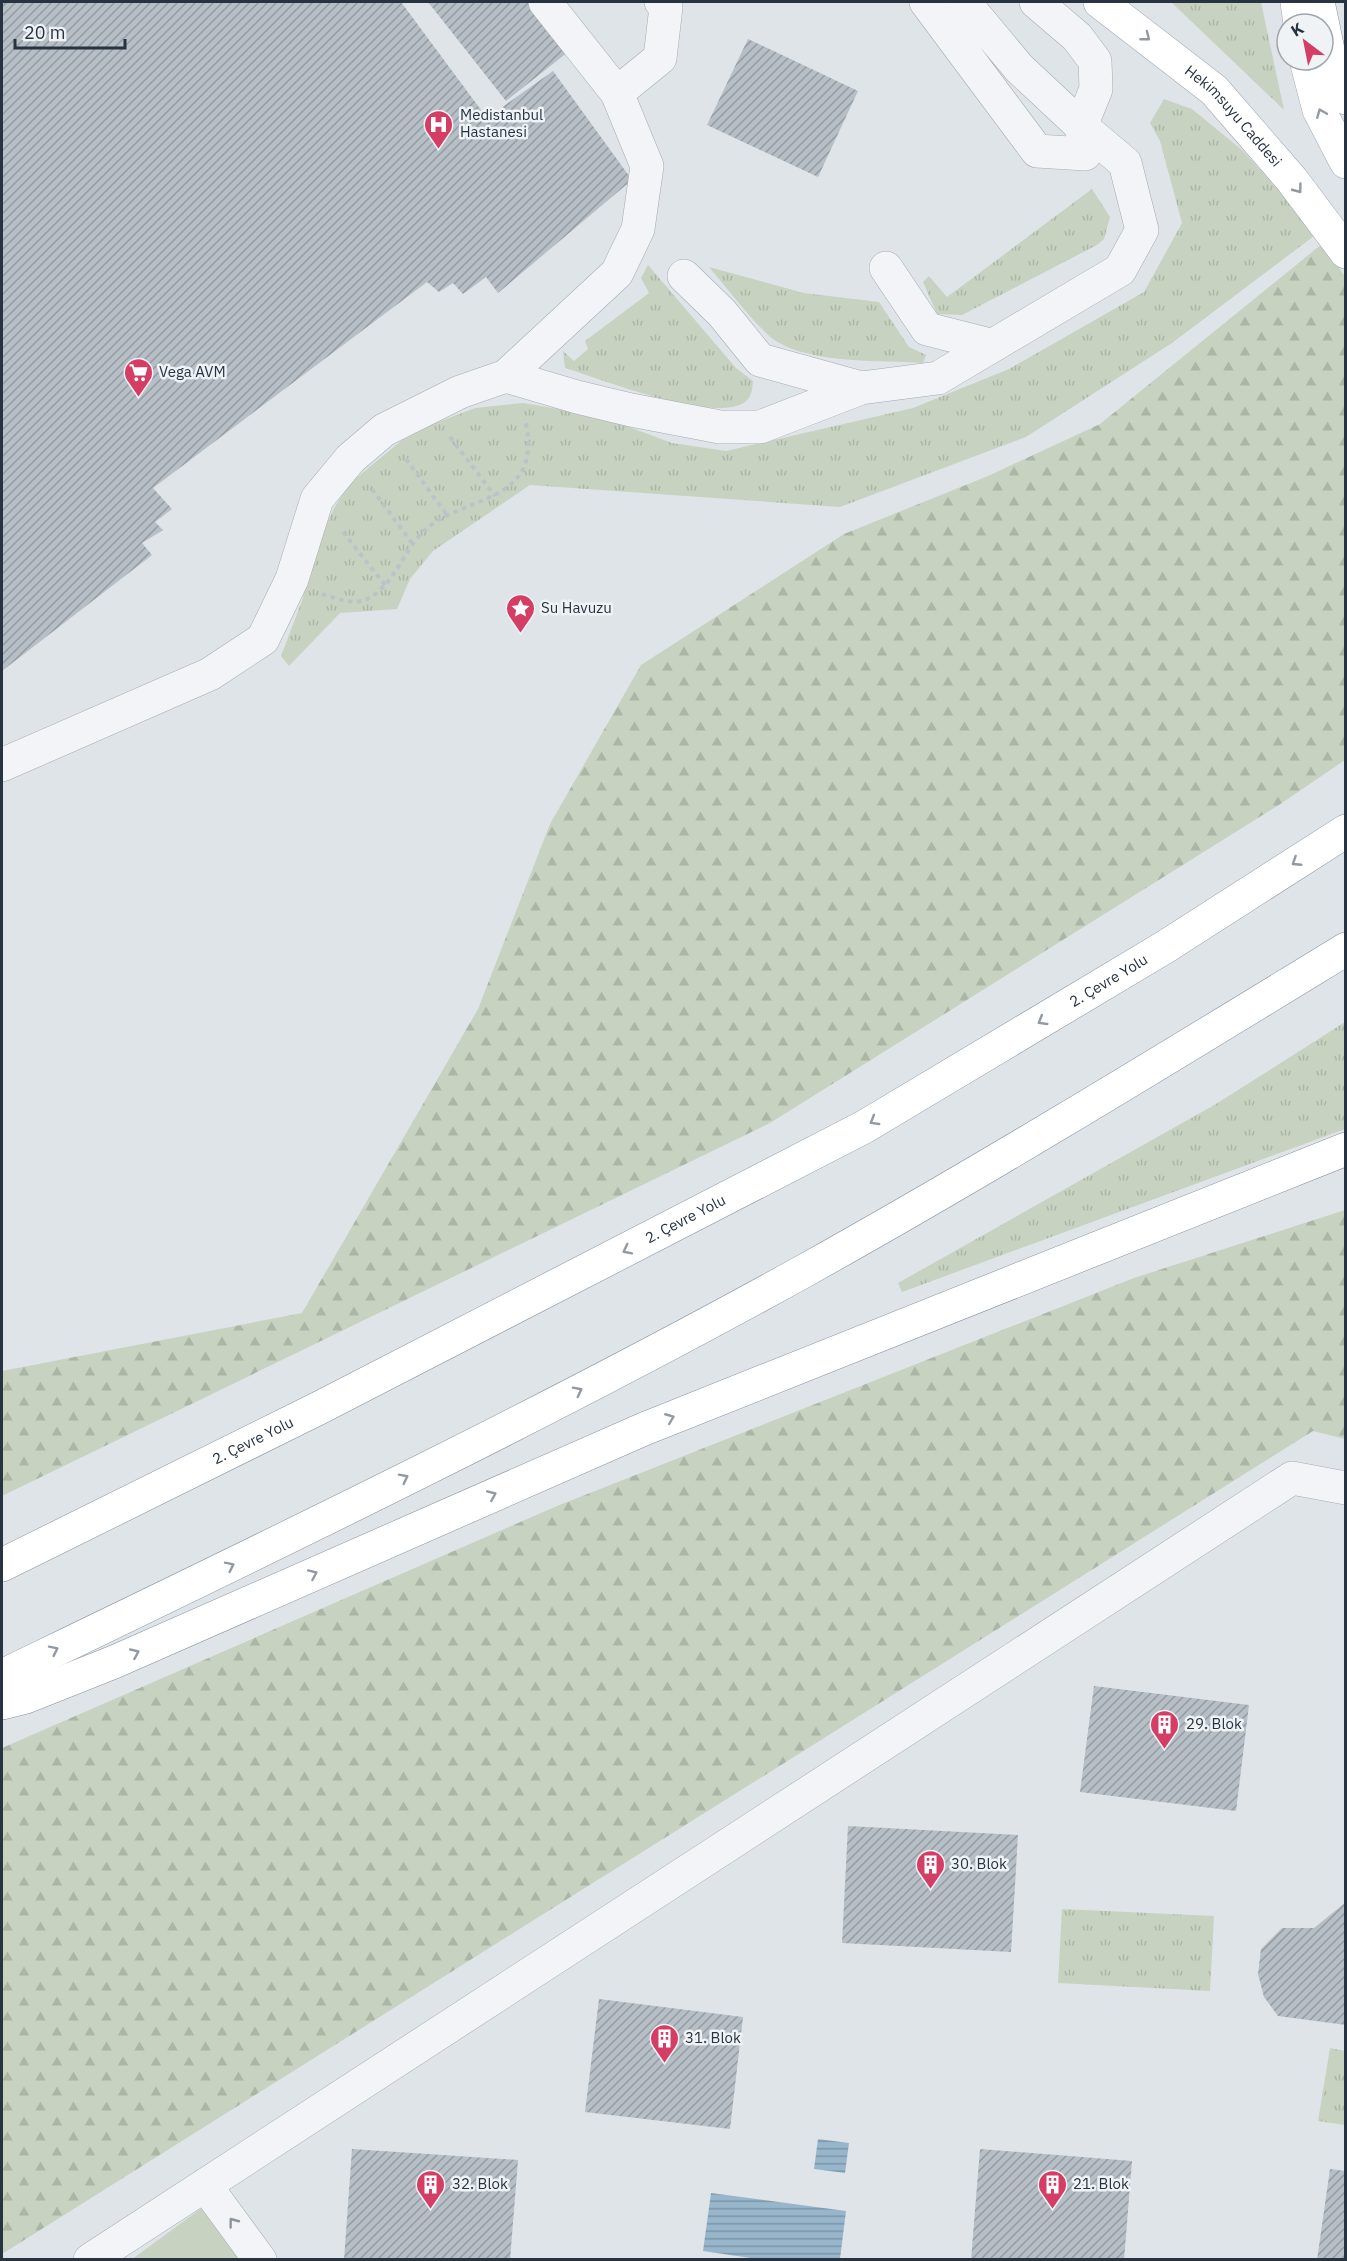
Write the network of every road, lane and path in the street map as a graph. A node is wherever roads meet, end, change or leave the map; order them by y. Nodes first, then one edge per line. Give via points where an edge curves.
1 (545, 2) edge
2 (662, 2) edge
3 (926, 2) edge
4 (964, 2) edge
5 (1036, 2) edge
6 (1100, 2) edge
7 (1318, 2) edge
8 (1309, 72) edge
9 (617, 93) junction
10 (1346, 98) edge
11 (1081, 126) junction
12 (1346, 162) edge
13 (1346, 252) edge
14 (886, 268) dead end
15 (684, 276) dead end
16 (990, 345) junction
17 (506, 376) junction
18 (861, 388) junction
19 (429, 408) junction
20 (384, 430) junction
21 (351, 459) junction
22 (495, 496) junction
23 (317, 499) junction
24 (447, 515) junction
25 (412, 543) junction
26 (292, 579) junction
27 (385, 585) junction
28 (2, 765) edge
29 (1346, 831) edge
30 (1346, 950) edge
31 (1346, 1149) edge
32 (1346, 1488) edge
33 (2, 1565) edge
34 (2, 1676) edge
35 (2, 1702) edge
36 (205, 2185) junction
37 (90, 2259) edge
38 (260, 2259) edge

1 - 9 lane
2 - 9 lane via 666,7 660,58
3 - 11 lane via 1036,151 1085,154
4 - 11 lane via 1019,68
5 - 11 lane via 1077,37 1095,61 1096,89
6 -> 13 main road, Hekimsuyu Caddesi via 1214,90 1292,180
7 - 10 main road via 1333,74
12 -> 8 main road via 1319,110
9 - 17 lane via 647,166 638,229 617,273
11 - 16 lane via 1125,163 1142,230 1120,270
14 - 16 lane via 927,329
15 - 18 lane via 722,313 760,360
16 - 18 lane via 938,378
17 - 18 lane via 577,398 720,427 760,427
17 - 19 lane
17 - 22 path via 528,428 528,462 514,481
19 - 20 lane
19 - 22 path
20 - 21 lane
20 - 24 path
21 - 23 lane
21 - 25 path
22 - 24 path
23 - 26 lane
23 - 27 path
24 - 25 path
25 - 27 path
26 - 27 path via 348,602 365,600
26 - 28 lane via 263,639 210,674
29 -> 33 main road, 2. Çevre Yolu via 1164,947 864,1127 319,1408
34 -> 30 main road via 273,1545 579,1390 804,1270 1088,1107
35 -> 31 main road via 26,1697 114,1662 644,1429
32 - 36 lane via 1293,1478
36 - 37 lane
38 -> 36 lane

